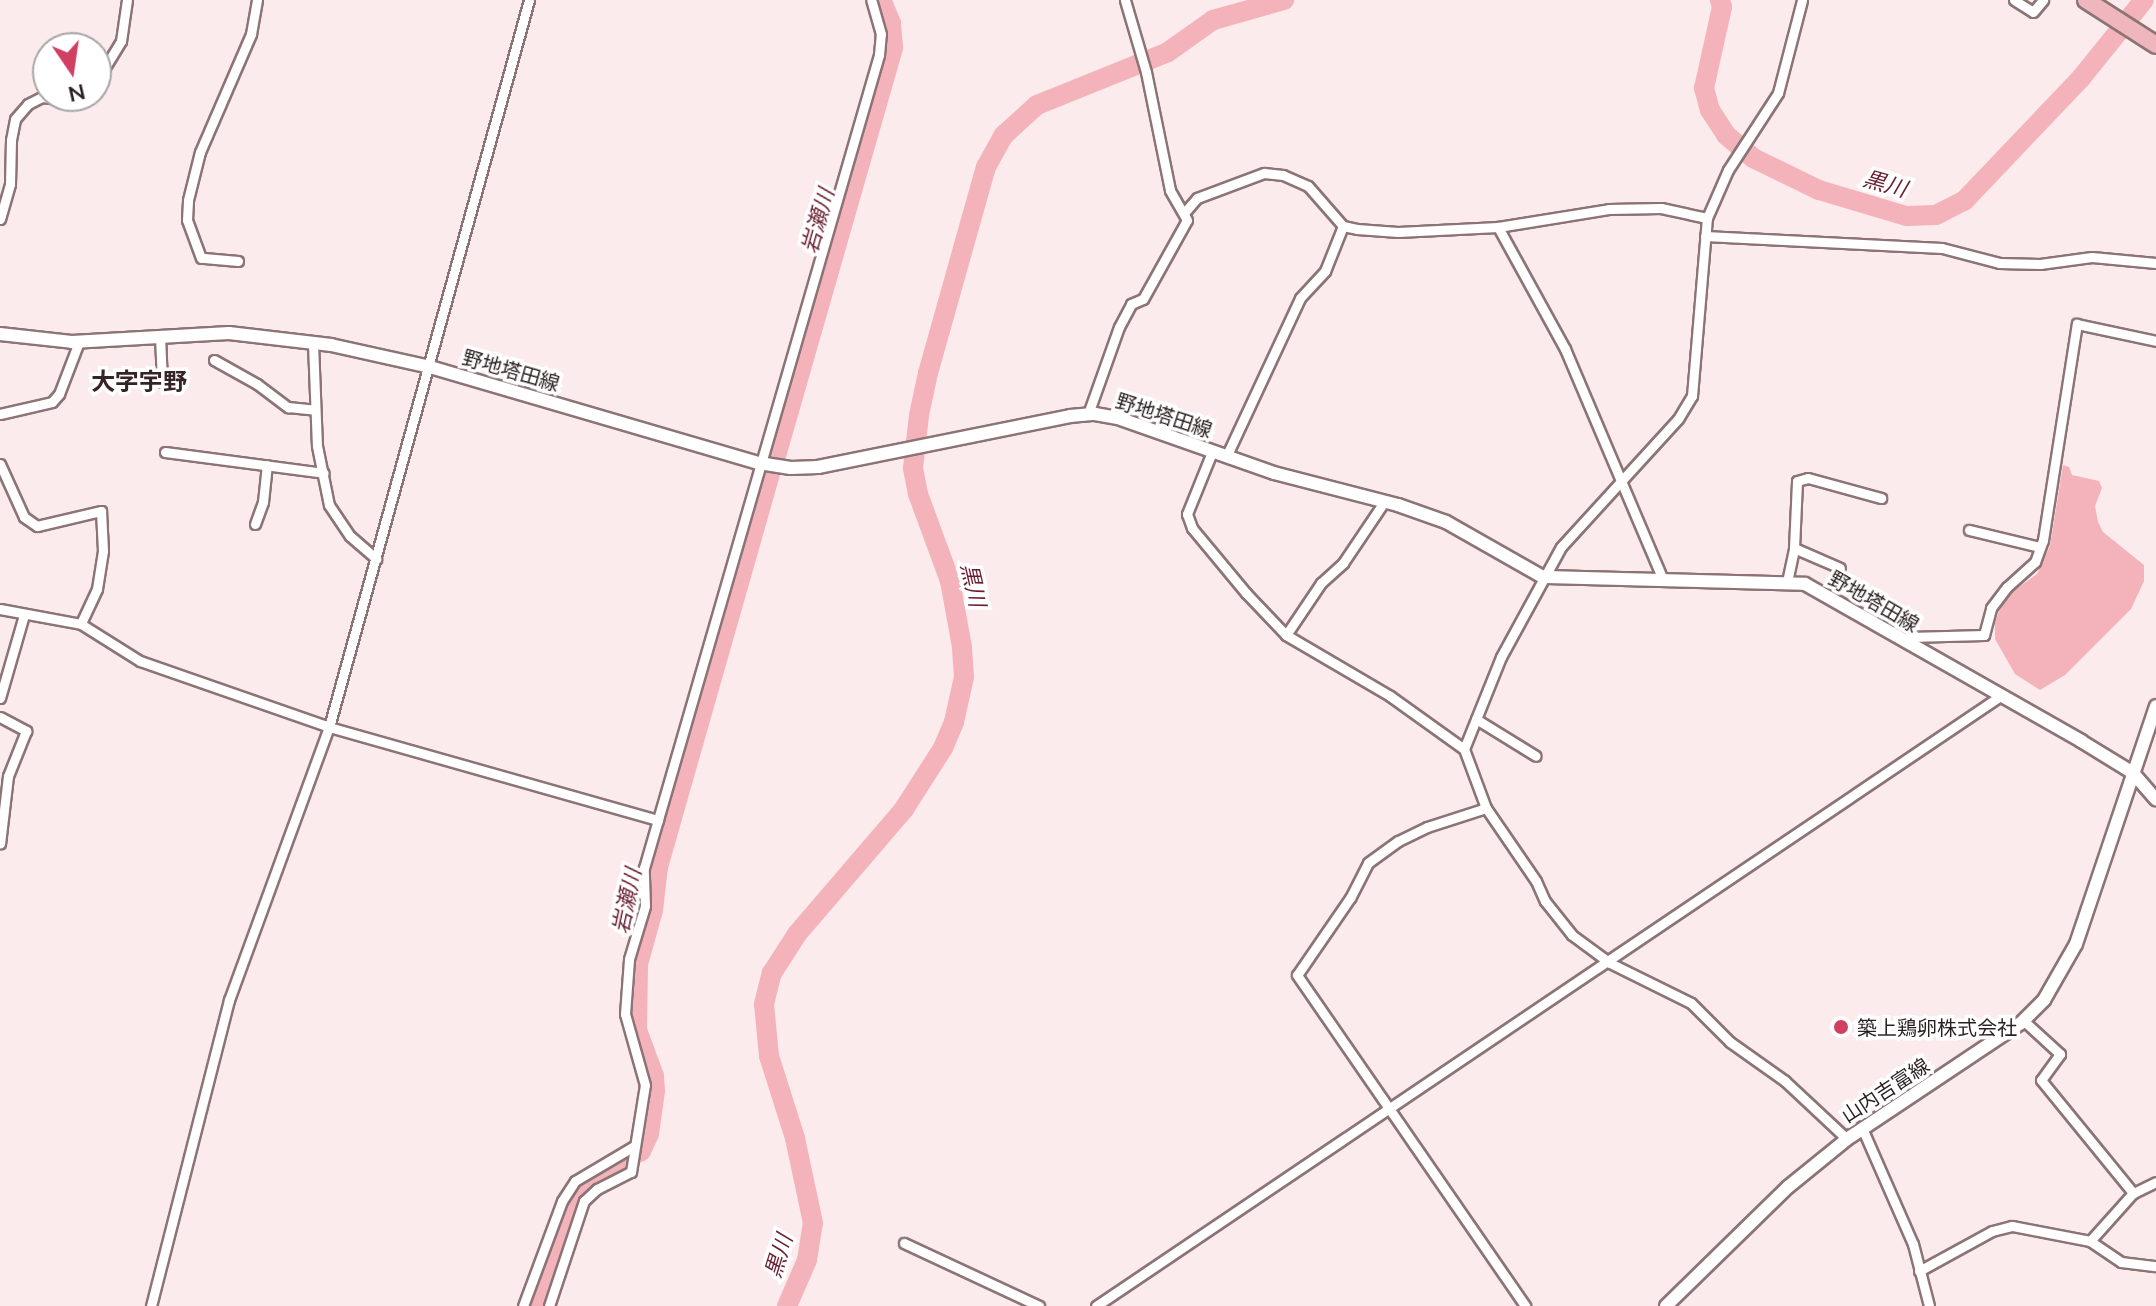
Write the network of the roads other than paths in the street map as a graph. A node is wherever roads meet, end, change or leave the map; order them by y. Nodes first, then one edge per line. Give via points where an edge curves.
1 (127, 0) edge
2 (257, 0) edge
3 (529, 0) edge
4 (871, 0) edge
5 (1125, 0) edge
6 (1802, 0) edge
7 (2014, 0) edge
8 (2043, 0) edge
9 (2093, 4) edge
10 (2153, 42) edge
11 (112, 56) edge
12 (32, 102) edge
13 (1184, 213) junction
14 (1707, 218) junction
15 (0, 219) edge
16 (1343, 226) junction
17 (1498, 227) junction
18 (1705, 236) junction
19 (238, 261) dead end
20 (2156, 263) edge
21 (0, 334) edge
22 (160, 336) junction
23 (2156, 341) edge
24 (79, 342) junction
25 (313, 343) junction
26 (214, 360) dead end
27 (430, 367) junction
28 (137, 380) dead end
29 (315, 410) junction
30 (0, 414) edge
31 (1088, 414) junction
32 (165, 452) dead end
33 (1212, 452) junction
34 (1226, 457) junction
35 (759, 463) junction
36 (0, 464) edge
37 (267, 465) junction
38 (324, 473) junction
39 (1618, 480) junction
40 (1881, 498) dead end
41 (1384, 502) junction
42 (255, 524) dead end
43 (1969, 530) dead end
44 (2040, 547) junction
45 (1794, 548) junction
46 (376, 559) junction
47 (1840, 568) dead end
48 (1543, 577) junction
49 (1662, 578) junction
50 (1787, 582) junction
51 (0, 609) edge
52 (24, 615) junction
53 (81, 624) junction
54 (1286, 635) junction
55 (1904, 641) junction
56 (2002, 695) junction
57 (0, 698) edge
58 (2156, 706) edge
59 (0, 717) edge
60 (1476, 719) junction
61 (329, 727) junction
62 (1464, 749) junction
63 (1536, 756) dead end
64 (2133, 773) junction
65 (2156, 799) edge
66 (1486, 808) junction
67 (658, 820) junction
68 (0, 844) edge
69 (1610, 963) junction
70 (2024, 1021) junction
71 (1392, 1108) junction
72 (1862, 1128) junction
73 (1847, 1139) junction
74 (634, 1148) junction
75 (2156, 1182) edge
76 (2133, 1193) junction
77 (2090, 1241) junction
78 (904, 1243) dead end
79 (2156, 1266) edge
80 (1919, 1271) junction
81 (151, 1306) edge
82 (523, 1306) edge
83 (549, 1306) edge
84 (1039, 1306) edge
85 (1096, 1306) edge
86 (1525, 1306) edge
87 (1666, 1306) edge
88 (1929, 1306) edge

1 - 11 street via 121,41
2 - 19 street via 251,34 200,152 188,200 187,220 201,258
3 - 27 street
4 - 35 street via 881,34 879,55
5 - 13 street via 1170,190
6 - 14 street via 1778,93 1715,194
7 - 8 street via 2033,12
9 - 10 highway
12 - 15 street via 15,119 10,184
13 - 16 street via 1197,198 1264,173 1308,186
13 - 31 street via 1187,220 1143,299 1131,304 1119,327
14 - 17 street via 1661,208 1609,209
14 - 18 street
16 - 17 street via 1398,232
16 - 34 street via 1325,271 1300,298
17 - 39 street via 1565,349
18 - 20 street via 1942,248 1999,263 2092,257
18 - 39 street via 1692,396 1678,419
21 - 24 main road, 野地塔田線
22 - 24 main road, 野地塔田線
22 - 25 main road, 野地塔田線 via 229,333
22 - 28 street via 162,380
23 - 44 street via 2077,324
24 - 30 street via 52,402
25 - 27 main road, 野地塔田線
25 - 29 street
26 - 29 street via 288,407
27 - 35 main road, 野地塔田線
27 - 46 street
29 - 38 street
31 - 33 main road, 野地塔田線 via 1118,418
31 - 35 main road, 野地塔田線 via 818,467
32 - 37 street
33 - 34 main road, 野地塔田線
33 - 54 street via 1187,514 1192,528
34 - 41 main road, 野地塔田線
35 - 67 street
36 - 53 street via 24,517 37,526 101,511 103,551 97,589
37 - 38 street
37 - 42 street
38 - 46 street via 329,505 350,536
39 - 48 street via 1561,547
39 - 49 street
40 - 45 street via 1808,478 1797,481
41 - 48 main road, 野地塔田線 via 1446,522
41 - 54 street
43 - 44 street
44 - 55 street via 2035,562 1991,608 1984,635
45 - 47 street
45 - 50 street
46 - 61 street
48 - 49 main road, 野地塔田線
48 - 60 street
49 - 50 main road, 野地塔田線
50 - 55 main road, 野地塔田線 via 1805,584
51 - 52 street
52 - 53 street
52 - 57 street
53 - 61 street via 140,661
54 - 62 street via 1390,696
55 - 56 main road, 野地塔田線
56 - 64 main road, 野地塔田線
56 - 69 street
58 - 64 main road, 山内吉富線
59 - 68 street via 26,731 8,776
60 - 62 street
60 - 63 street
61 - 67 street
61 - 81 street via 229,1000
62 - 66 street
64 - 65 main road, 野地塔田線
64 - 70 main road, 山内吉富線 via 2070,956 2044,1000
66 - 69 street via 1572,935
66 - 71 street via 1427,827 1368,863 1297,975
67 - 74 street via 644,868 645,906 629,959 626,1000 627,1031 645,1085
69 - 71 street
69 - 73 street via 1691,1003
70 - 72 main road, 山内吉富線
70 - 76 street via 2060,1054 2041,1080
71 - 85 street
71 - 86 street
72 - 73 main road, 山内吉富線
72 - 80 street via 1913,1244
73 - 87 main road, 山内吉富線 via 1788,1187
74 - 82 street via 575,1181 562,1201
74 - 83 street via 631,1172 584,1201
75 - 76 street
76 - 77 street
77 - 79 street via 2121,1262
77 - 80 street via 2012,1226 1992,1231
78 - 84 street
80 - 88 street

